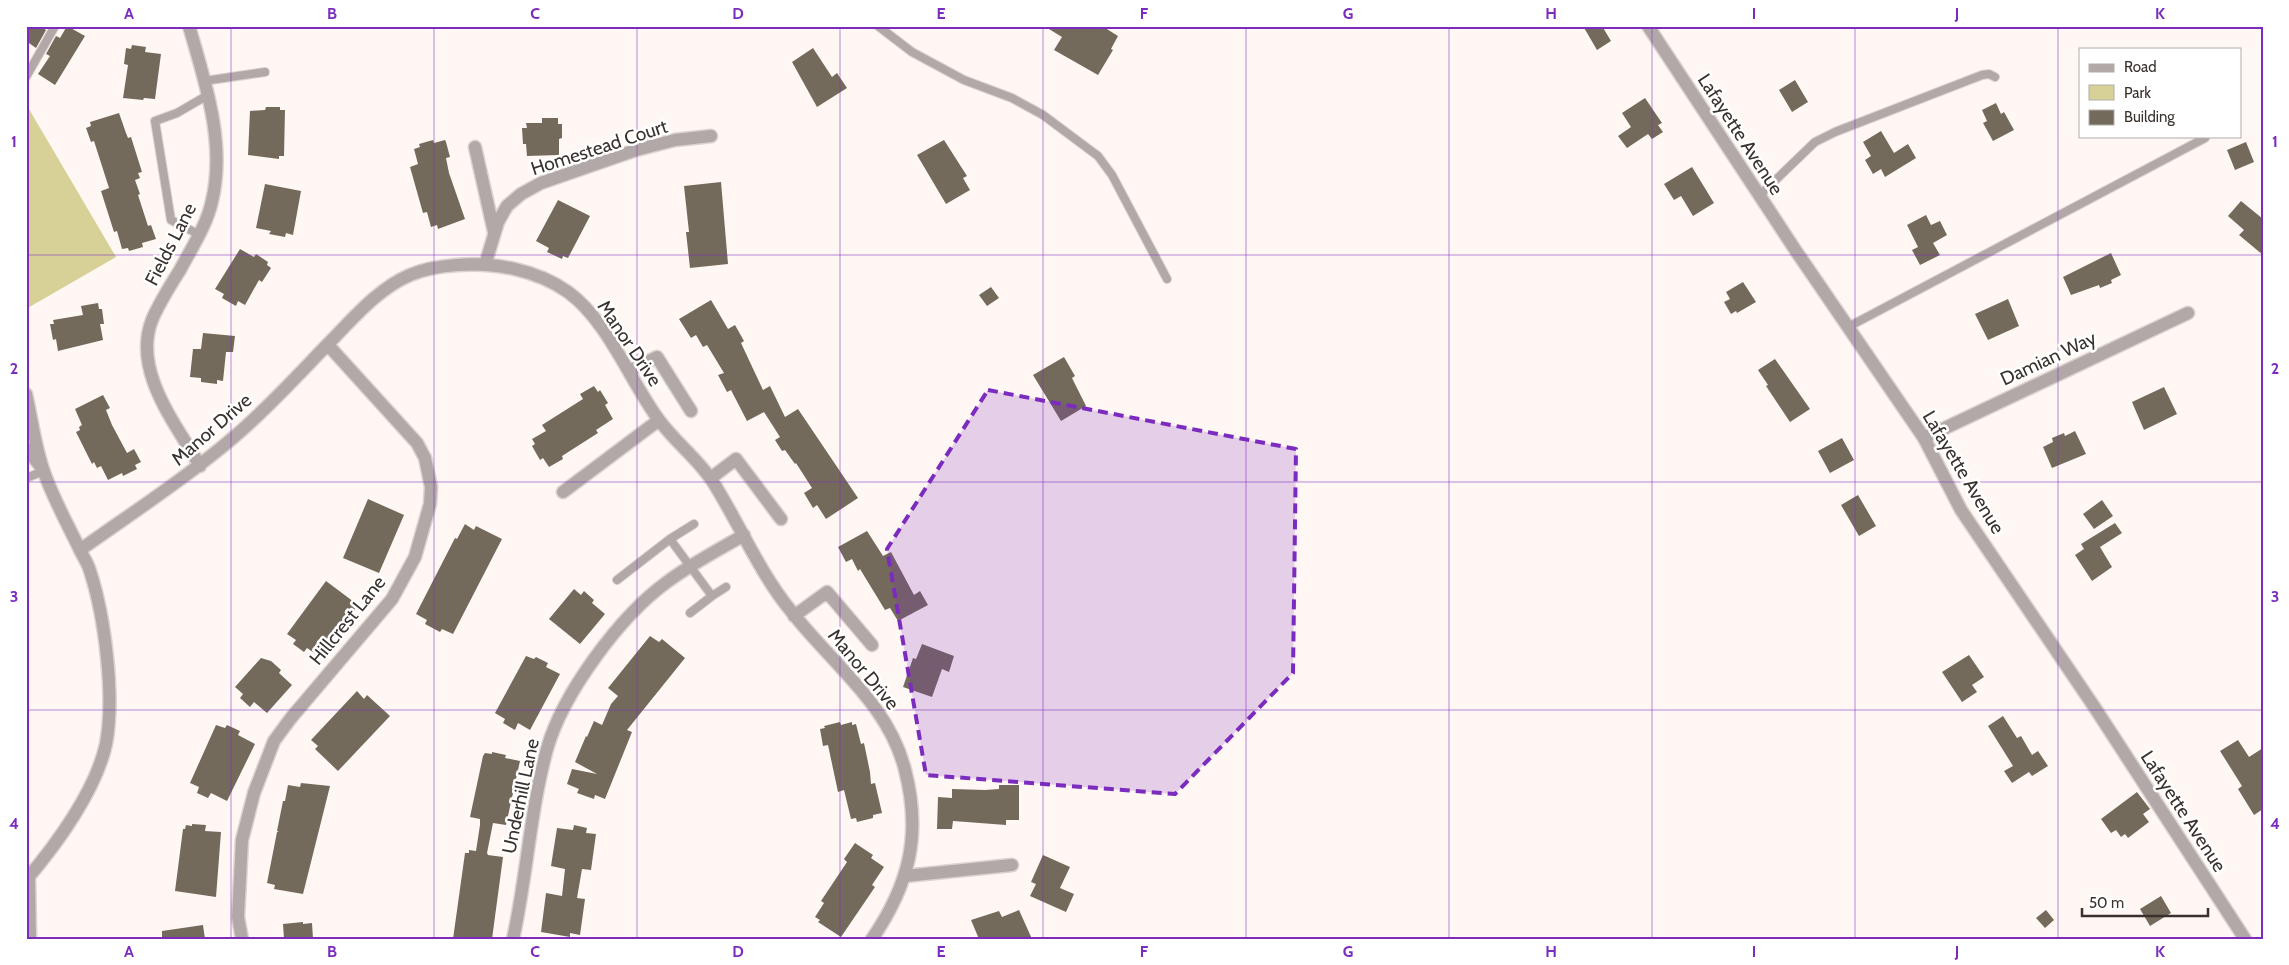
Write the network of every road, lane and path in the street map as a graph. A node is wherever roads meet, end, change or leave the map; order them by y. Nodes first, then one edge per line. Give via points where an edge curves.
1 (54, 26) edge
2 (189, 26) edge
3 (878, 26) edge
4 (1648, 26) edge
5 (265, 72) dead end
6 (26, 77) edge
7 (1994, 77) dead end
8 (204, 81) junction
9 (208, 95) junction
10 (711, 136) dead end
11 (2205, 138) dead end
12 (475, 147) dead end
13 (1759, 196) junction
14 (494, 232) junction
15 (198, 234) junction
16 (485, 265) junction
17 (1167, 279) dead end
18 (2188, 313) dead end
19 (1848, 327) junction
20 (328, 345) junction
21 (629, 371) junction
22 (26, 394) edge
23 (691, 411) dead end
24 (659, 420) junction
25 (1924, 438) junction
26 (26, 448) edge
27 (200, 466) junction
28 (44, 471) junction
29 (26, 478) edge
30 (711, 478) junction
31 (563, 492) dead end
32 (781, 520) dead end
33 (694, 524) dead end
34 (744, 535) junction
35 (670, 539) junction
36 (80, 550) junction
37 (690, 566) junction
38 (617, 580) dead end
39 (726, 587) dead end
40 (712, 596) junction
41 (690, 613) dead end
42 (794, 616) junction
43 (872, 645) dead end
44 (1012, 865) dead end
45 (905, 876) junction
46 (28, 878) edge
47 (30, 939) edge
48 (242, 939) edge
49 (514, 939) edge
50 (872, 939) edge
51 (2245, 939) edge

1 - 6 lane
2 - 8 street, Fields Lane
3 - 17 lane via 912,52 964,80 1012,98 1044,115 1098,156 1112,175
4 - 13 street, Lafayette Avenue
5 - 8 lane
7 - 13 lane via 1982,75 1822,139 1806,150
8 - 9 street, Fields Lane
9 - 15 street, Fields Lane via 212,108 216,177 212,203
9 - 15 lane via 156,121 171,220
10 - 14 street, Homestead Court via 656,144 541,184 507,206
11 - 19 lane
12 - 14 street
13 - 19 street, Lafayette Avenue
14 - 16 street, Homestead Court
15 - 27 street, Fields Lane via 152,320 147,343 150,374 159,397
16 - 20 street, Manor Drive via 457,265 410,275 358,313
16 - 21 street, Manor Drive via 511,267 555,284 570,294 583,306
18 - 25 street, Damian Way
19 - 25 street, Lafayette Avenue
20 - 27 street, Manor Drive via 243,429
20 - 48 street, Hillcrest Lane via 417,443 430,474 430,504 415,557 392,598 274,741 254,793 242,840 238,918
21 - 23 street via 657,357
21 - 24 street, Manor Drive
22 - 28 street
24 - 30 street, Manor Drive
24 - 31 street
25 - 51 street, Lafayette Avenue via 1961,510 2096,708
26 - 28 street
27 - 36 street, Manor Drive
28 - 29 lane
28 - 36 street
30 - 32 street via 736,459
30 - 34 street, Manor Drive
33 - 35 lane
34 - 37 street, Underhill Lane
34 - 42 street, Manor Drive via 771,586
35 - 37 lane
35 - 38 lane
36 - 46 street via 90,570 101,615 109,703 106,744 95,776 76,811
37 - 40 lane
37 - 49 street, Underhill Lane via 639,606 612,636 583,673 564,709 547,747 537,791
39 - 40 lane
40 - 41 lane
42 - 43 street via 827,592
42 - 45 street, Manor Drive via 867,697 898,745 912,812 910,860
44 - 45 street
45 - 50 street, Manor Drive via 895,902
46 - 47 street

